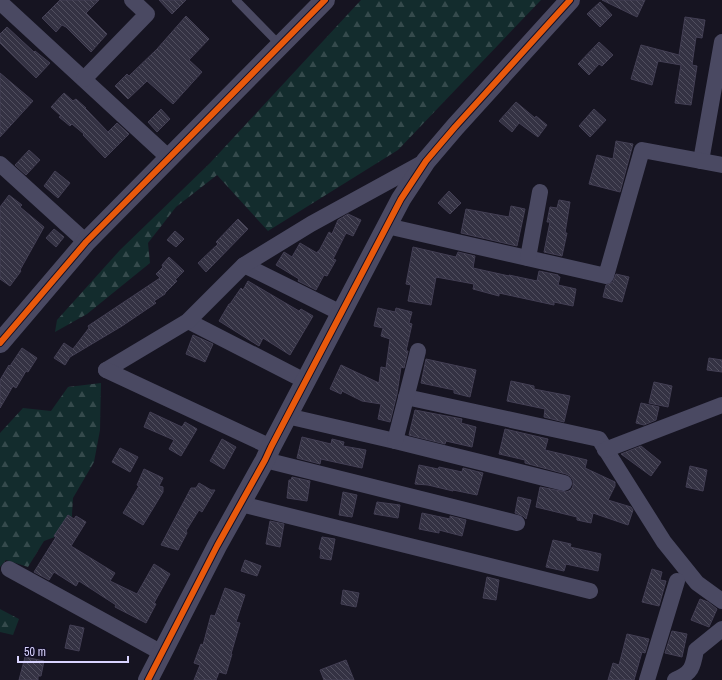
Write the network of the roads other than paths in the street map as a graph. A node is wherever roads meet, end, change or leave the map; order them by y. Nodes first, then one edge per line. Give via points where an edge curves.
1 (132, 0) edge
2 (236, 0) edge
3 (325, 0) edge
4 (570, 0) edge
5 (0, 2) edge
6 (722, 42) edge
7 (280, 46) junction
8 (84, 79) junction
9 (169, 158) junction
10 (426, 161) junction
11 (702, 161) junction
12 (0, 164) edge
13 (722, 165) edge
14 (540, 192) dead end
15 (387, 226) junction
16 (86, 242) junction
17 (528, 258) junction
18 (244, 265) junction
19 (341, 313) junction
20 (188, 322) junction
21 (0, 344) edge
22 (418, 351) dead end
23 (305, 381) junction
24 (406, 398) junction
25 (722, 405) edge
26 (287, 416) junction
27 (395, 441) junction
28 (605, 450) junction
29 (268, 454) junction
30 (564, 482) dead end
31 (241, 504) junction
32 (517, 523) dead end
33 (10, 569) dead end
34 (677, 581) dead end
35 (590, 591) dead end
36 (722, 601) edge
37 (722, 629) edge
38 (162, 653) junction
39 (148, 680) edge
40 (647, 680) edge
41 (675, 680) edge

1 - 8 street via 147,14
2 - 7 lane
3 - 7 street
4 - 10 street
5 - 8 street
6 - 11 street
7 - 9 street
8 - 9 street
9 - 16 street
10 - 15 street
10 - 18 street via 311,224
11 - 13 street
11 - 17 street via 642,150 606,276
12 - 16 street
14 - 17 street
15 - 17 street
15 - 19 street
16 - 21 street
18 - 19 street
18 - 20 street
19 - 23 street
20 - 23 street
20 - 29 street via 106,370
22 - 24 street
23 - 26 street
24 - 27 street
24 - 28 street via 598,439
25 - 28 street
26 - 27 street
26 - 29 street
27 - 30 street
28 - 36 street via 664,542 697,583
29 - 31 street
29 - 32 street
31 - 35 street
31 - 38 street
33 - 38 street
34 - 40 street
37 - 41 street via 696,650 693,666 684,676
38 - 39 street

